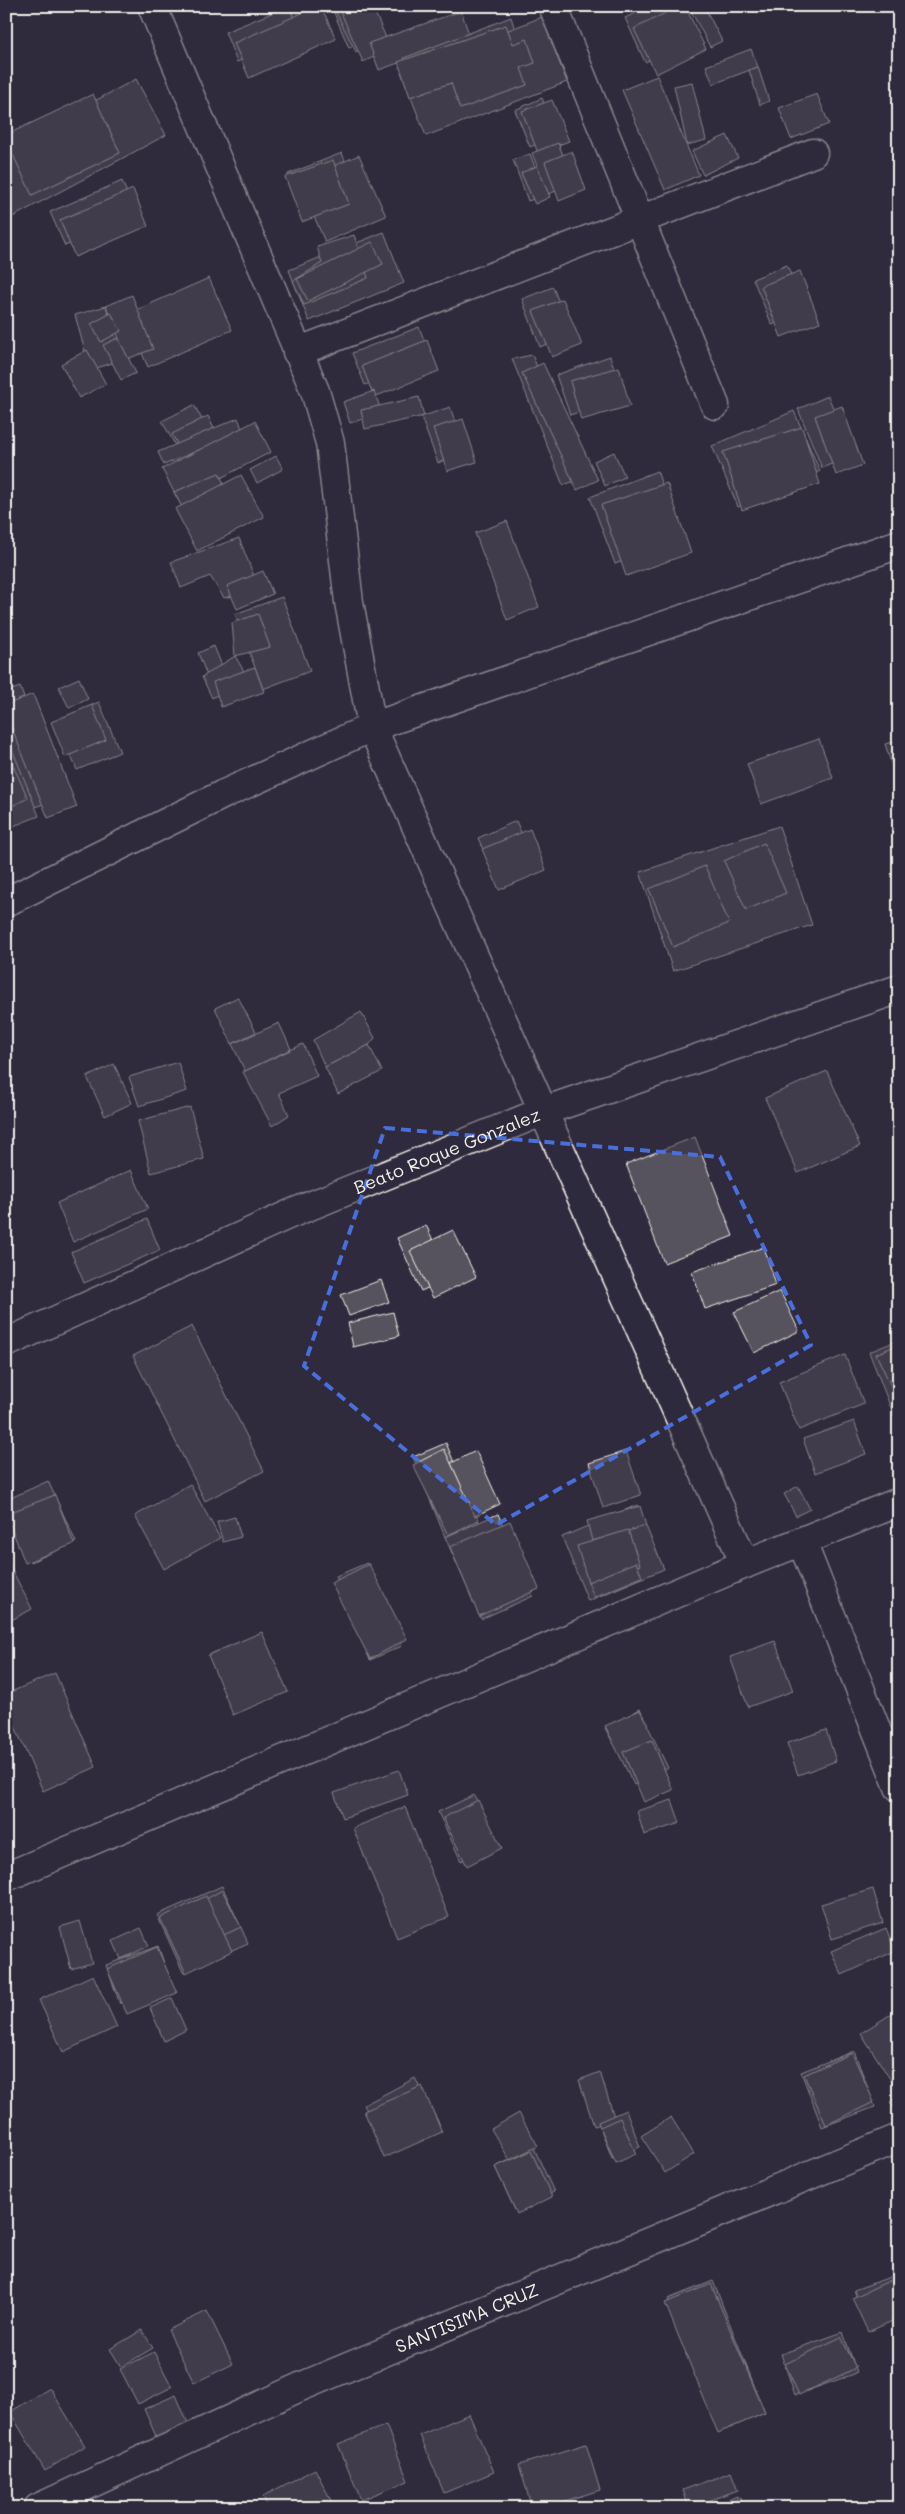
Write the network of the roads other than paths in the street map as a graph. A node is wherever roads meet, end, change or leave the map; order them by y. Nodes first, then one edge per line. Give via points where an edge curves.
1 (152, 6) edge
2 (553, 6) edge
3 (812, 153) dead end
4 (641, 218) junction
5 (297, 352) junction
6 (715, 405) dead end
7 (899, 544) edge
8 (372, 727) junction
9 (6, 902) edge
10 (899, 989) edge
11 (544, 1111) junction
12 (6, 1342) edge
13 (899, 1502) edge
14 (802, 1542) junction
15 (745, 1564) junction
16 (899, 1787) edge
17 (6, 1877) edge
18 (899, 2138) edge
19 (38, 2508) edge

1 - 5 street
2 - 4 street
3 - 4 street
4 - 5 street
4 - 6 street
5 - 8 street via 315,391 330,443 353,627
7 - 8 street
8 - 9 street via 224,794
8 - 11 street
10 - 11 street, Beato Roque Gonzalez
11 - 12 street, Beato Roque Gonzalez via 290,1214
11 - 15 street
13 - 14 street
14 - 15 street
14 - 16 street
15 - 17 street
18 - 19 street, SANTISIMA CRUZ via 300,2387

